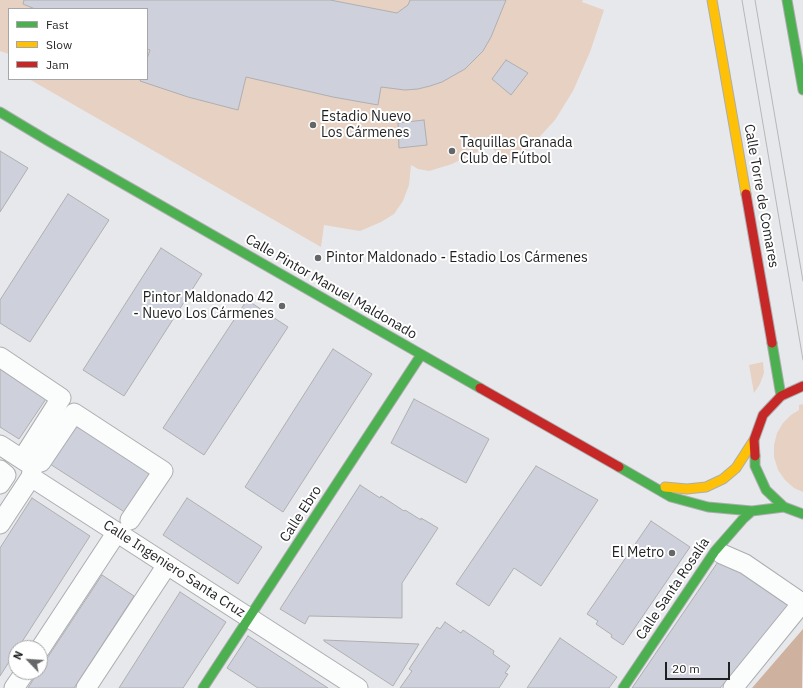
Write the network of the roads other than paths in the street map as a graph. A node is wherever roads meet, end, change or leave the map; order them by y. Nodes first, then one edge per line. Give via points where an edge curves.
1 (712, 0) edge
2 (787, 0) edge
3 (803, 90) edge
4 (0, 112) edge
5 (421, 355) junction
6 (0, 357) edge
7 (803, 386) edge
8 (781, 396) junction
9 (754, 440) junction
10 (0, 445) edge
11 (33, 464) junction
12 (0, 470) edge
13 (0, 484) edge
14 (648, 486) junction
15 (784, 507) junction
16 (752, 511) junction
17 (803, 514) edge
18 (0, 524) edge
19 (124, 526) junction
20 (722, 554) dead end
21 (167, 565) junction
22 (249, 618) junction
23 (46, 640) edge
24 (354, 687) edge
25 (86, 688) edge
26 (203, 688) edge
27 (623, 688) edge
28 (733, 688) edge

1 - 8 main road, Calle Torre de Comares
2 - 3 main road
4 - 5 main road, Calle Pintor Manuel Maldonado
5 - 14 main road, Calle Pintor Manuel Maldonado
5 - 22 main road, Calle Ebro
6 - 11 street via 61,398
7 - 8 main road
8 - 9 main road via 763,415
9 - 14 main road, Calle Pintor Manuel Maldonado via 736,468 723,479 706,487 687,489
9 - 15 main road via 755,466 766,490
10 - 11 street via 31,465 32,471
11 - 18 street
11 - 19 street, Calle Ingeniero Santa Cruz
11 - 19 street via 74,413 163,471
12 - 13 street via 6,474
14 - 16 main road, Calle Pintor Manuel Maldonado via 689,503
15 - 16 main road, Calle Pintor Manuel Maldonado
15 - 17 main road
16 - 27 main road, Calle Santa Rosalía via 715,551
19 - 21 street, Calle Ingeniero Santa Cruz
19 - 23 street
20 - 28 street via 745,564 802,603
21 - 22 street, Calle Ingeniero Santa Cruz
21 - 25 street
22 - 24 street, Calle Ingeniero Santa Cruz
22 - 26 main road, Calle Ebro

